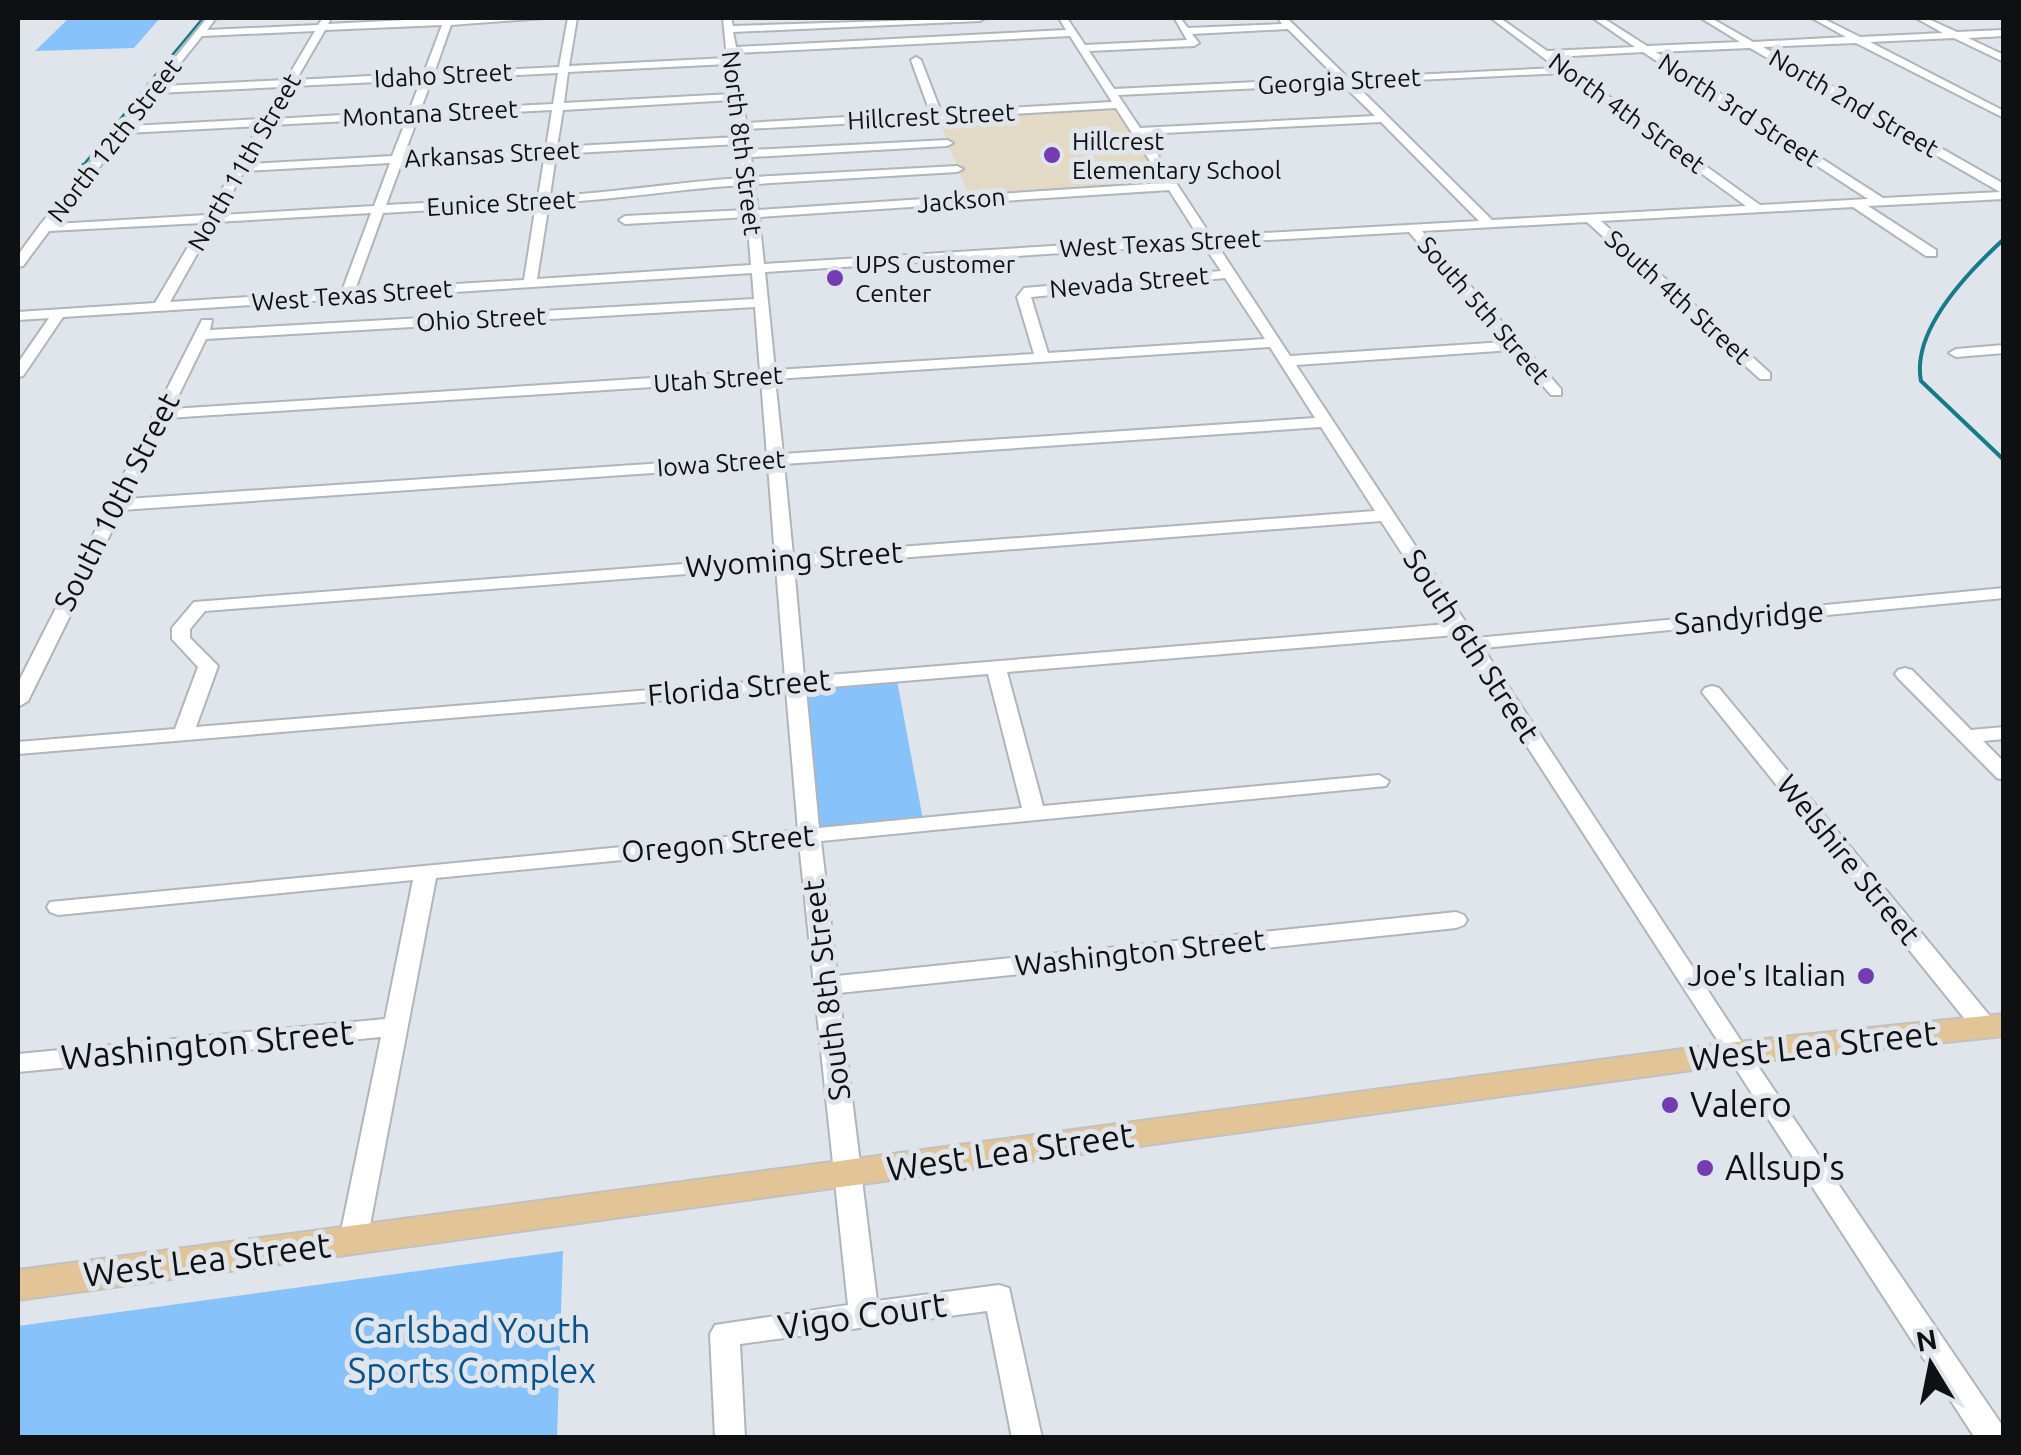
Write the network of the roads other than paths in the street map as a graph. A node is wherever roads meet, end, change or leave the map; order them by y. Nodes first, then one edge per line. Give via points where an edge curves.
1 (211, 18) edge
2 (540, 18) edge
3 (572, 18) edge
4 (980, 18) edge
5 (1063, 18) edge
6 (1495, 18) edge
7 (1597, 18) edge
8 (1705, 18) edge
9 (1816, 18) edge
10 (1920, 18) edge
11 (448, 20) edge
12 (1178, 21) dead end
13 (1286, 22) edge
14 (324, 23) edge
15 (727, 23) edge
16 (1186, 31) junction
17 (199, 33) junction
18 (1073, 33) junction
19 (2004, 33) edge
20 (1955, 35) junction
21 (1858, 40) junction
22 (1752, 44) junction
23 (1083, 48) junction
24 (1644, 49) junction
25 (1545, 54) junction
26 (731, 55) junction
27 (2004, 59) edge
28 (916, 60) dead end
29 (564, 69) junction
30 (1568, 70) junction
31 (427, 76) junction
32 (1344, 80) junction
33 (289, 83) junction
34 (154, 90) junction
35 (1111, 92) junction
36 (737, 97) junction
37 (558, 106) junction
38 (1120, 106) junction
39 (414, 114) junction
40 (2004, 114) edge
41 (937, 115) junction
42 (1383, 119) junction
43 (266, 122) junction
44 (742, 126) junction
45 (122, 130) junction
46 (1136, 131) junction
47 (744, 140) junction
48 (947, 142) junction
49 (550, 151) junction
50 (745, 154) junction
51 (398, 160) junction
52 (241, 168) junction
53 (957, 169) junction
54 (748, 181) junction
55 (1170, 186) junction
56 (2004, 192) edge
57 (544, 200) junction
58 (970, 200) junction
59 (1882, 202) junction
60 (1856, 204) junction
61 (1758, 209) junction
62 (378, 210) junction
63 (752, 213) junction
64 (1590, 218) junction
65 (212, 220) junction
66 (625, 220) dead end
67 (1489, 224) junction
68 (44, 228) junction
69 (1412, 228) junction
70 (1204, 240) junction
71 (1931, 253) dead end
72 (18, 263) edge
73 (756, 268) junction
74 (1226, 274) junction
75 (530, 283) junction
76 (347, 295) junction
77 (761, 302) junction
78 (217, 303) junction
79 (160, 307) junction
80 (59, 313) junction
81 (18, 316) edge
82 (201, 336) junction
83 (1273, 343) junction
84 (1515, 346) junction
85 (2004, 349) edge
86 (1956, 352) dead end
87 (1042, 358) junction
88 (1286, 361) junction
89 (18, 374) edge
90 (768, 376) junction
91 (1765, 376) dead end
92 (1556, 392) dead end
93 (162, 414) junction
94 (1326, 422) junction
95 (775, 459) junction
96 (116, 505) junction
97 (1388, 515) junction
98 (786, 560) junction
99 (2004, 593) edge
100 (1465, 636) junction
101 (996, 668) junction
102 (1906, 674) dead end
103 (798, 684) junction
104 (1712, 692) dead end
105 (18, 702) edge
106 (2004, 733) edge
107 (182, 734) junction
108 (1967, 736) junction
109 (18, 748) edge
110 (2004, 774) edge
111 (1379, 781) dead end
112 (1034, 814) junction
113 (809, 836) junction
114 (426, 872) junction
115 (58, 907) dead end
116 (1456, 920) dead end
117 (825, 986) junction
118 (396, 1026) junction
119 (1994, 1026) edge
120 (1736, 1053) junction
121 (18, 1062) edge
122 (849, 1174) junction
123 (353, 1241) junction
124 (18, 1285) edge
125 (864, 1316) junction
126 (730, 1438) edge
127 (1026, 1438) edge
128 (1992, 1438) edge

1 - 17 street, North 12th Street
2 - 11 street
3 - 29 street
4 - 15 street
5 - 18 street, South 6th Street
6 - 25 street, North 4th Street
7 - 24 street, North 3rd Street
8 - 22 street, North 2nd Street
9 - 21 street
10 - 20 street
11 - 14 street
11 - 31 street
12 - 16 street
13 - 16 street
13 - 32 street
14 - 17 street
14 - 33 street, North 11th Street
15 - 26 street, North 8th Street
16 - 23 street via 1194,44
17 - 34 street, North 12th Street
18 - 23 street, South 6th Street
18 - 26 street, Idaho Street
19 - 20 street
20 - 21 street
20 - 27 street
21 - 22 street
21 - 40 street
22 - 24 street
22 - 56 street, North 2nd Street
23 - 35 street, South 6th Street
24 - 25 street
24 - 59 street, North 3rd Street
25 - 30 street, North 4th Street
26 - 29 street, Idaho Street
26 - 36 street, North 8th Street
28 - 41 street
29 - 31 street, Idaho Street
29 - 37 street
30 - 32 street, Georgia Street
30 - 61 street, North 4th Street
31 - 33 street, Idaho Street
31 - 39 street
32 - 35 street, Georgia Street
32 - 42 street
33 - 34 street, Idaho Street
33 - 43 street, North 11th Street
34 - 45 street, North 12th Street
35 - 38 street, South 6th Street
36 - 37 street, Montana Street
36 - 44 street, North 8th Street
37 - 39 street, Montana Street
37 - 49 street
38 - 41 street, Hillcrest Street
38 - 46 street, South 6th Street
39 - 43 street, Montana Street
39 - 51 street
41 - 44 street, Hillcrest Street
41 - 48 street
42 - 46 street
42 - 67 street
43 - 45 street, Montana Street
43 - 52 street, North 11th Street
44 - 47 street, North 8th Street
45 - 68 street, North 12th Street
46 - 55 street, South 6th Street
47 - 49 street, Arkansas Street
47 - 50 street, North 8th Street
48 - 50 street
48 - 53 street
49 - 51 street, Arkansas Street
49 - 57 street
50 - 54 street, North 8th Street
51 - 52 street, Arkansas Street
51 - 62 street
52 - 65 street, North 11th Street
53 - 54 street, Eunice Street
53 - 58 street
54 - 57 street, Eunice Street
54 - 63 street, North 8th Street
55 - 58 street, Jackson
55 - 70 street, South 6th Street
56 - 59 street, West Texas Street
57 - 62 street, Eunice Street
57 - 75 street
58 - 63 street, Jackson
59 - 60 street, West Texas Street
60 - 61 street, West Texas Street
60 - 71 street
61 - 64 street, West Texas Street
62 - 65 street, Eunice Street
62 - 76 street
63 - 66 street, Jackson
63 - 73 street, North 8th Street
64 - 67 street, West Texas Street
64 - 91 street, South 4th Street
65 - 68 street, Eunice Street
65 - 79 street, North 11th Street
67 - 69 street, West Texas Street
68 - 72 street, North 12th Street
69 - 70 street, West Texas Street
69 - 84 street, South 5th Street
70 - 73 street, West Texas Street
70 - 74 street, South 6th Street
73 - 75 street, West Texas Street
73 - 77 street, South 8th Street
74 - 83 street, South 6th Street
74 - 87 street, Nevada Street via 1032,290 1024,297
75 - 76 street, West Texas Street
76 - 78 street, West Texas Street
77 - 82 street, Ohio Street
77 - 90 street, South 8th Street
78 - 79 street, West Texas Street
78 - 82 street, South 10th Street
79 - 80 street, West Texas Street
80 - 81 street, West Texas Street
80 - 89 street
82 - 93 street, South 10th Street
83 - 87 street, Utah Street
83 - 88 street, South 6th Street
84 - 88 street
84 - 92 street, South 5th Street
85 - 86 street
87 - 90 street, Utah Street
88 - 94 street, South 6th Street
90 - 93 street, Utah Street
90 - 95 street, South 8th Street
93 - 96 street, South 10th Street
94 - 95 street, Iowa Street
94 - 97 street, South 6th Street
95 - 96 street, Iowa Street
95 - 98 street, South 8th Street
96 - 105 street, South 10th Street
97 - 98 street, Wyoming Street
97 - 100 street, South 6th Street
98 - 103 street, South 8th Street
98 - 107 street, Wyoming Street via 200,606 181,628 181,639 208,666
99 - 100 street, Sandyridge via 1495,642
100 - 101 street, Florida Street
100 - 120 street, South 6th Street
101 - 103 street, Florida Street
101 - 112 street
102 - 108 street
103 - 107 street, Florida Street
103 - 113 street, South 8th Street
104 - 119 street, Welshire Street
106 - 108 street
107 - 109 street, Florida Street
108 - 110 street
111 - 112 street, Oregon Street
112 - 113 street, Oregon Street
113 - 114 street, Oregon Street
113 - 117 street, South 8th Street
114 - 115 street, Oregon Street
114 - 118 street
116 - 117 street, Washington Street
117 - 122 street, South 8th Street
118 - 121 street, Washington Street
118 - 123 street
119 - 120 main road, West Lea Street
120 - 122 main road, West Lea Street
120 - 128 street, South 6th Street
122 - 123 main road, West Lea Street
122 - 125 street, South 8th Street
123 - 124 main road, West Lea Street
125 - 126 street, Vigo Court via 726,1334
125 - 127 street, Vigo Court via 999,1296

